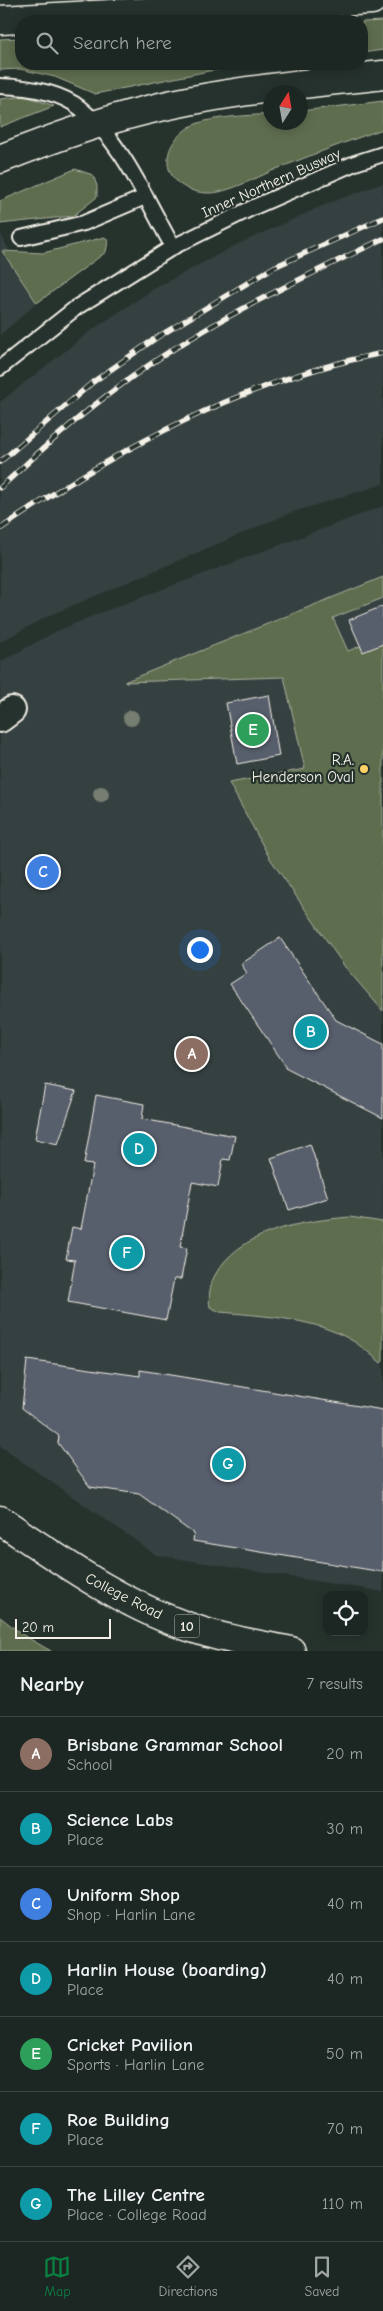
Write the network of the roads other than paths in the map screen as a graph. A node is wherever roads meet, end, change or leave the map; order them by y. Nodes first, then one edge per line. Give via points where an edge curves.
1 (372, 0) edge
2 (93, 15) edge
3 (15, 19) edge
4 (0, 20) edge
5 (383, 75) edge
6 (0, 86) edge
7 (97, 124) junction
8 (383, 154) edge
9 (0, 159) edge
10 (145, 197) junction
11 (22, 238) dead end
12 (173, 246) junction
13 (0, 368) edge
14 (0, 1520) edge
15 (291, 1651) edge

1 - 2 main road
3 - 4 main road
5 - 7 main road via 203,98
6 - 7 lane via 54,95 79,107
7 - 9 main road
7 - 10 lane via 119,152
8 - 12 lane, Inner Northern Busway via 262,203
10 - 11 lane via 84,223
10 - 12 lane
12 - 13 lane, Inner Northern Busway via 76,307
14 - 15 main road, College Road / 10 via 90,1580 158,1615 198,1630

